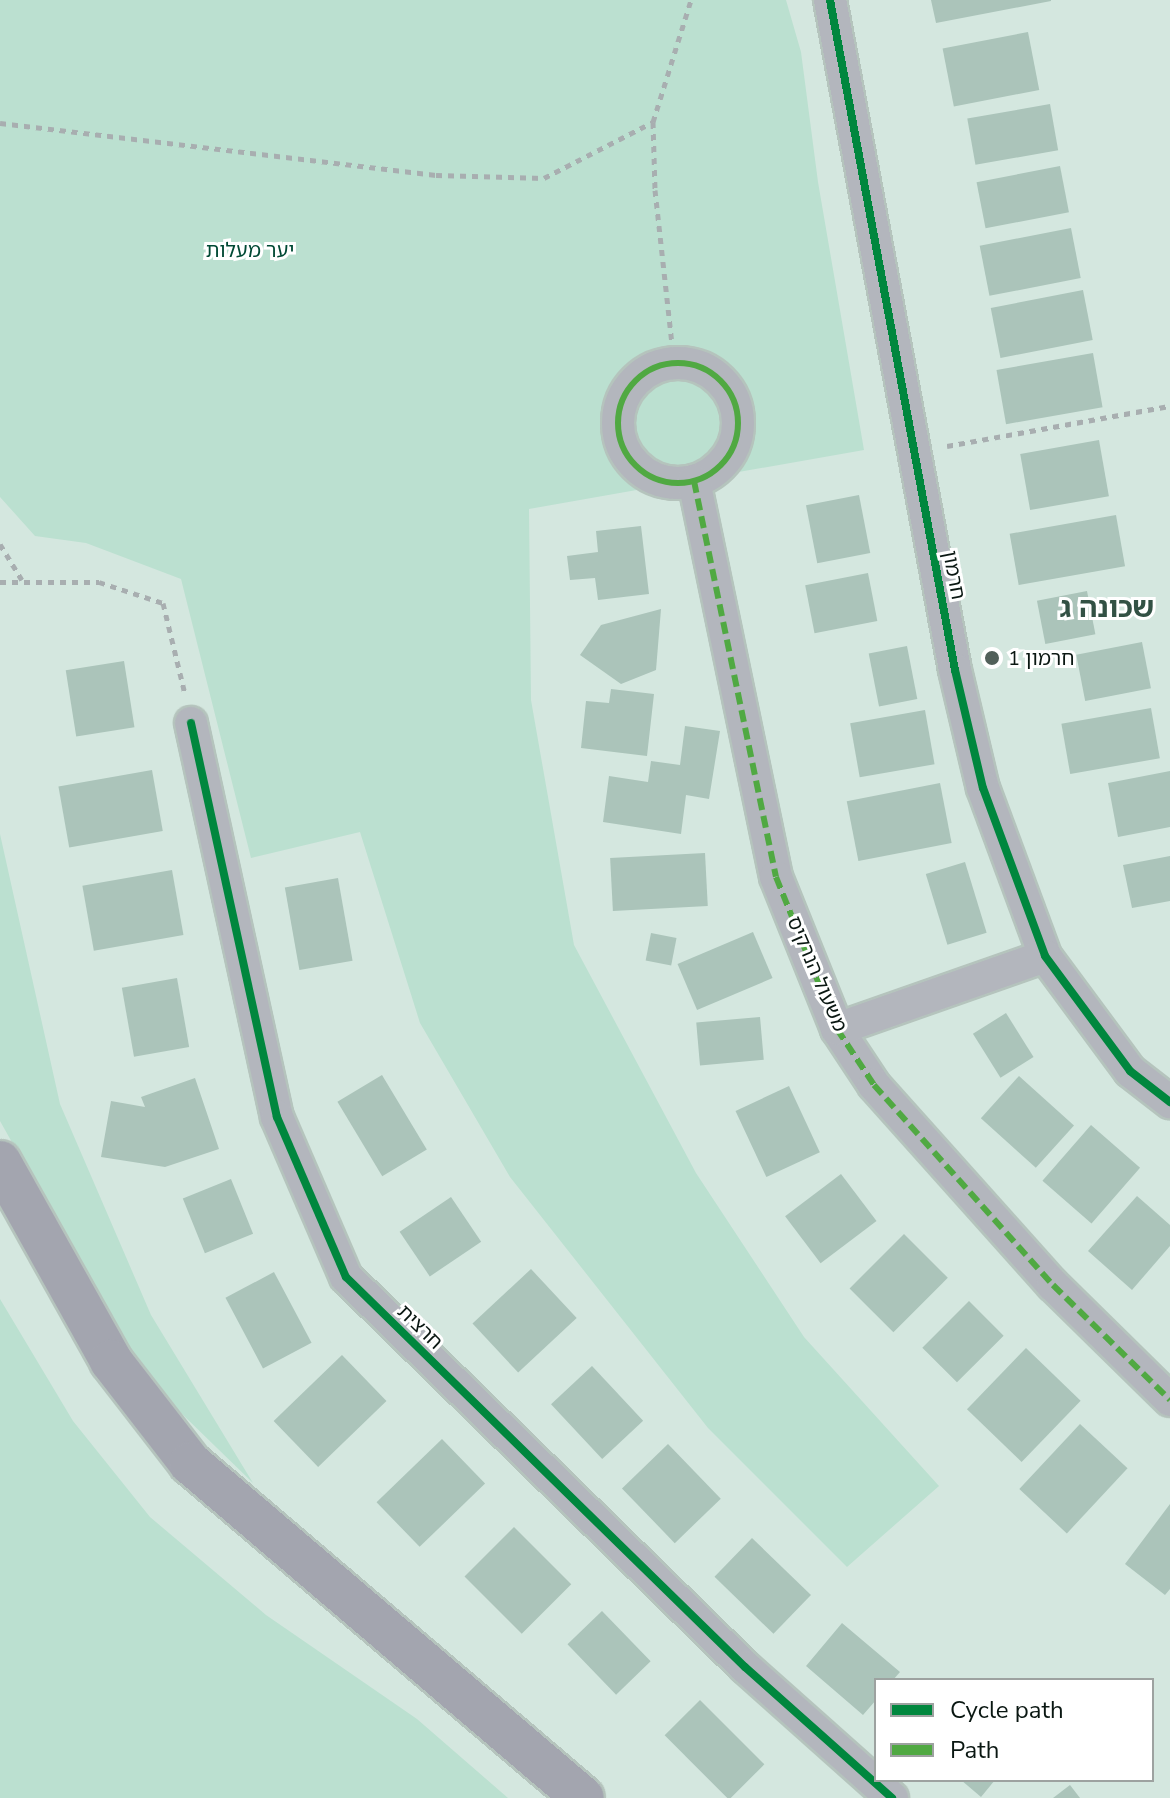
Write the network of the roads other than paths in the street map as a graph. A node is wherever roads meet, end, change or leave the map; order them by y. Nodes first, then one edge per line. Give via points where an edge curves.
1 (830, 0) edge
2 (694, 481) junction
3 (191, 723) road end
4 (1045, 956) junction
5 (837, 1029) junction
6 (1170, 1102) edge
7 (0, 1162) edge
8 (1170, 1400) edge
9 (874, 1782) edge
10 (874, 1782) edge
11 (583, 1798) edge
12 (892, 1798) edge

1 - 4 street, חרמון via 983,788
2 - 2 street via 674,483 646,473 625,451 619,432 626,393 639,377 674,362 703,369 726,386 738,423 726,460
2 - 5 street, משעול הנרקיס via 776,877
3 - 10 street, חרצית via 277,1117 346,1277 745,1667
4 - 5 street
4 - 6 street, חרמון via 1130,1071
5 - 8 street, משעול הנרקיס via 905,1120 1053,1285
7 - 11 main road via 111,1361 190,1463
9 - 12 street, חרצית

